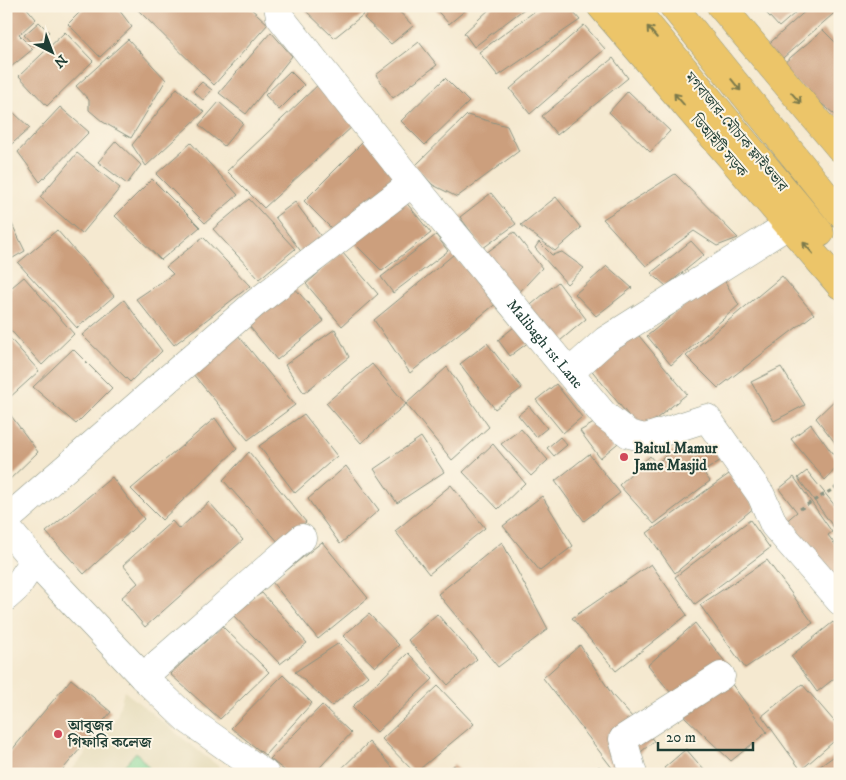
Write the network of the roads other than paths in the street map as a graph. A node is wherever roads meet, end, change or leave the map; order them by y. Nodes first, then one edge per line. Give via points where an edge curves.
1 (278, 6) edge
2 (601, 6) edge
3 (632, 6) edge
4 (673, 6) edge
5 (720, 6) edge
6 (840, 148) edge
7 (412, 183) junction
8 (840, 213) edge
9 (788, 225) junction
10 (840, 258) edge
11 (840, 285) edge
12 (569, 374) junction
13 (6, 520) edge
14 (6, 527) edge
15 (302, 538) dead end
16 (34, 561) junction
17 (6, 597) edge
18 (840, 601) edge
19 (143, 676) junction
20 (721, 676) dead end
21 (265, 774) edge
22 (633, 774) edge

1 - 7 street, Malibagh 1st Lane via 280,17
9 -> 2 main road, ডিআইটি সড়ক
10 -> 3 main road, মগবাজার-মৌচাক ফ্লাইওভার
4 -> 8 main road, মগবাজার-মৌচাক ফ্লাইওভার
5 -> 6 main road
7 - 12 street, Malibagh 1st Lane
7 - 13 street via 253,305
11 -> 9 main road, ডিআইটি সড়ক
9 - 12 street via 606,340
12 - 18 street, Malibagh 1st Lane via 604,415 629,434 645,438 708,418 761,495 774,525
14 - 16 street
15 - 19 street
16 - 17 street
16 - 19 street
19 - 21 street via 187,719
20 - 22 street via 623,739

